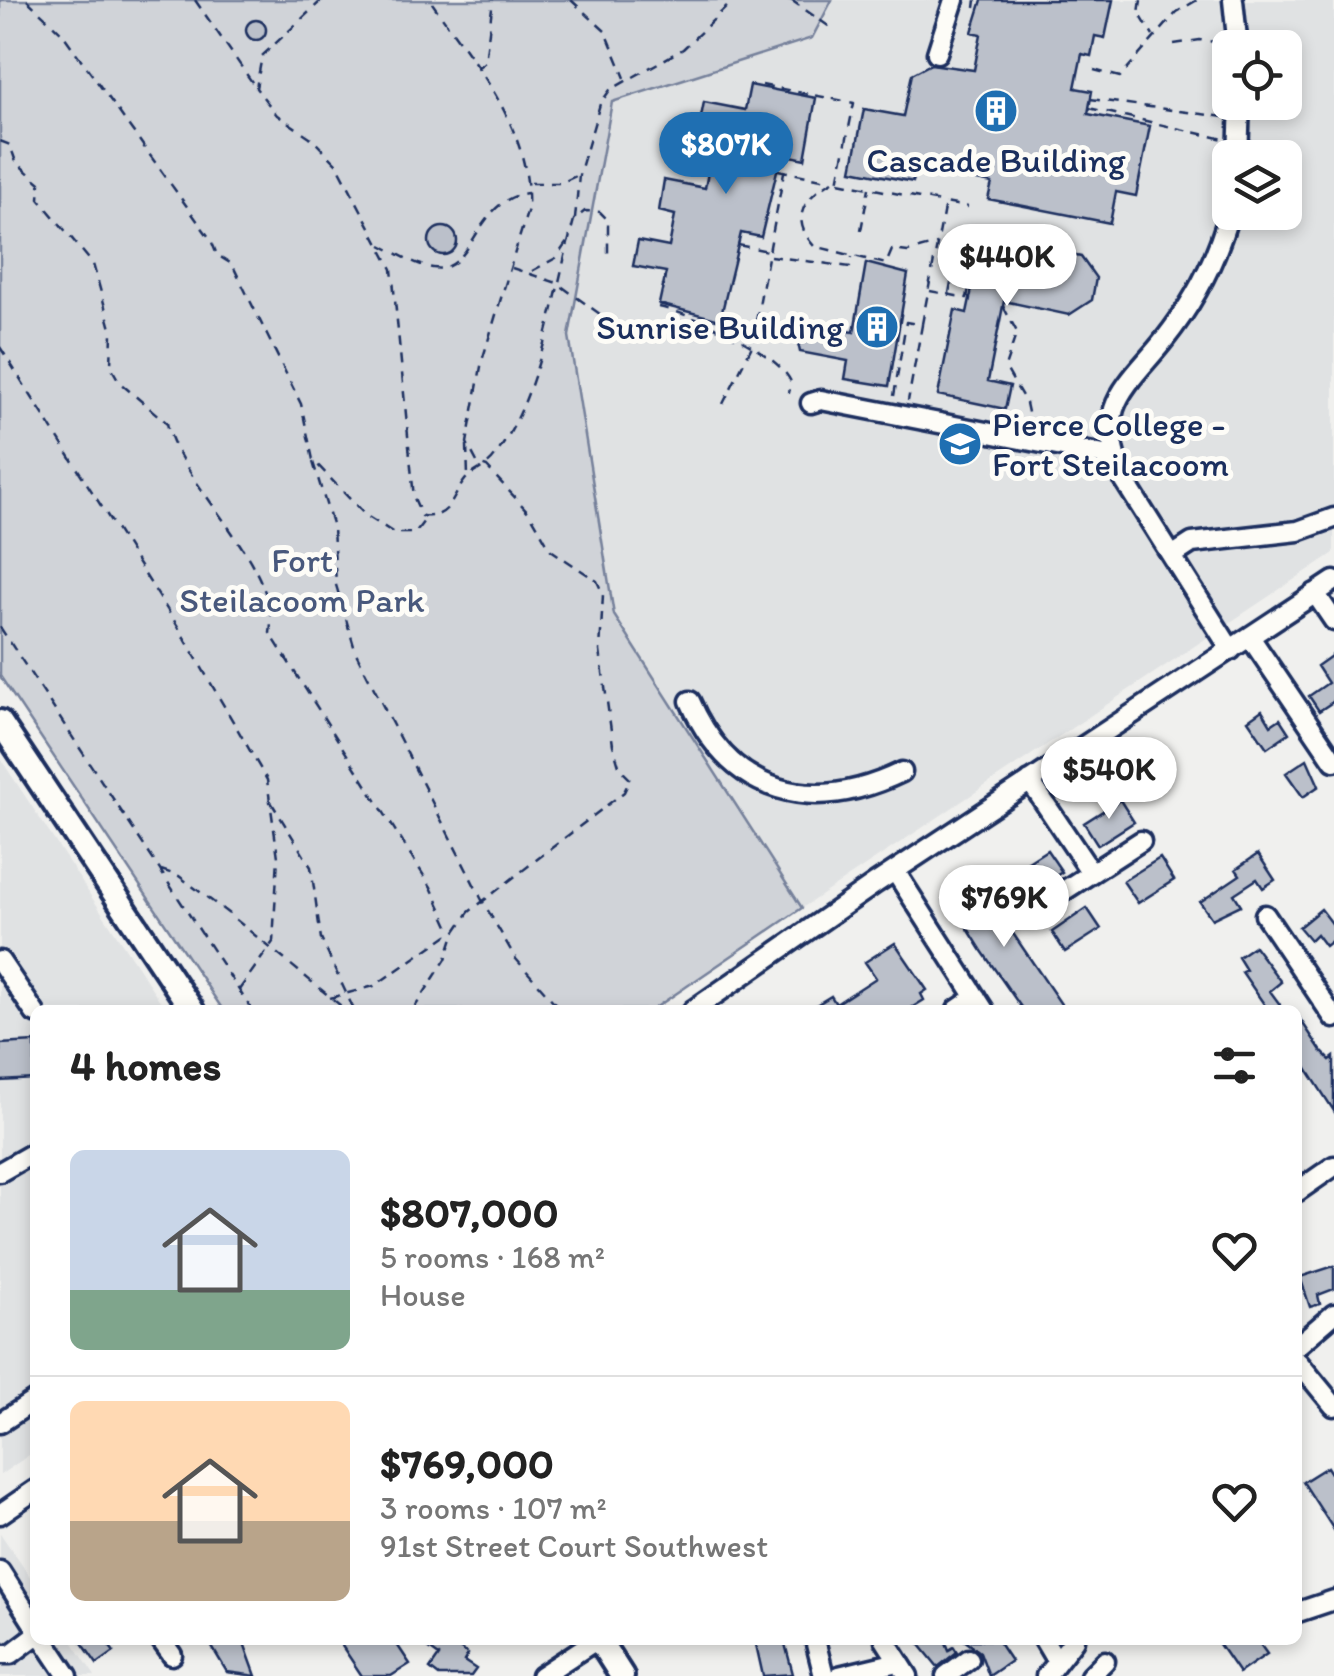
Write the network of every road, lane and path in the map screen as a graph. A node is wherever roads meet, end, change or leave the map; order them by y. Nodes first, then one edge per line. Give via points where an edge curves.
1 (27, 0) edge
2 (195, 0) edge
3 (322, 0) edge
4 (430, 0) edge
5 (493, 0) edge
6 (571, 0) edge
7 (734, 0) edge
8 (792, 0) edge
9 (953, 0) edge
10 (976, 0) edge
11 (1141, 0) edge
12 (1196, 0) edge
13 (1233, 0) edge
14 (974, 8) dead end
15 (834, 30) dead end
16 (1232, 30) edge
17 (1154, 37) junction
18 (1212, 42) edge
19 (1174, 44) dead end
20 (937, 52) dead end
21 (477, 68) junction
22 (1094, 70) dead end
23 (626, 79) junction
24 (762, 85) dead end
25 (256, 88) junction
26 (1090, 99) dead end
27 (1089, 108) dead end
28 (1212, 109) edge
29 (0, 141) edge
30 (1212, 142) edge
31 (778, 170) dead end
32 (784, 172) junction
33 (579, 174) junction
34 (836, 182) junction
35 (530, 183) junction
36 (869, 188) junction
37 (529, 193) junction
38 (945, 203) junction
39 (968, 208) dead end
40 (574, 220) junction
41 (860, 230) dead end
42 (1225, 230) edge
43 (979, 234) dead end
44 (569, 239) junction
45 (937, 244) junction
46 (379, 245) junction
47 (738, 245) dead end
48 (769, 253) junction
49 (852, 257) junction
50 (608, 259) dead end
51 (956, 261) dead end
52 (511, 268) junction
53 (530, 272) junction
54 (557, 283) junction
55 (928, 290) junction
56 (949, 294) junction
57 (1003, 306) dead end
58 (660, 307) dead end
59 (604, 318) dead end
60 (922, 325) junction
61 (0, 346) edge
62 (751, 348) junction
63 (789, 393) dead end
64 (812, 403) dead end
65 (723, 404) dead end
66 (893, 404) dead end
67 (907, 408) dead end
68 (1032, 430) dead end
69 (467, 444) junction
70 (1114, 457) junction
71 (313, 460) junction
72 (487, 467) junction
73 (468, 476) junction
74 (427, 517) junction
75 (1334, 518) edge
76 (1172, 556) junction
77 (1334, 580) edge
78 (1315, 593) junction
79 (1334, 621) edge
80 (0, 627) edge
81 (1250, 637) junction
82 (1231, 650) junction
83 (690, 701) dead end
84 (0, 722) edge
85 (1334, 761) edge
86 (902, 772) dead end
87 (1030, 781) junction
88 (270, 800) junction
89 (1141, 841) dead end
90 (160, 870) junction
91 (895, 871) junction
92 (1090, 871) junction
93 (483, 902) junction
94 (1034, 910) dead end
95 (1265, 915) dead end
96 (458, 928) junction
97 (452, 932) junction
98 (270, 947) junction
99 (0, 962) edge
100 (238, 990) junction
101 (347, 996) junction
102 (329, 998) junction
103 (980, 1004) edge
104 (189, 1005) edge
105 (248, 1005) edge
106 (339, 1005) edge
107 (352, 1005) edge
108 (416, 1005) edge
109 (557, 1005) edge
110 (700, 1005) edge
111 (30, 1006) edge
112 (1334, 1018) edge
113 (30, 1155) edge
114 (1334, 1166) edge
115 (0, 1172) edge
116 (1302, 1188) edge
117 (1334, 1314) edge
118 (1302, 1342) edge
119 (1302, 1367) edge
120 (30, 1403) edge
121 (1334, 1406) edge
122 (0, 1422) edge
123 (30, 1493) edge
124 (0, 1514) edge
125 (0, 1571) edge
126 (1334, 1600) edge
127 (1302, 1611) edge
128 (30, 1618) edge
129 (30, 1640) edge
130 (47, 1645) edge
131 (595, 1645) edge
132 (604, 1645) edge
133 (816, 1645) edge
134 (888, 1645) edge
135 (1070, 1645) edge
136 (0, 1654) edge
137 (969, 1659) dead end
138 (1105, 1661) dead end
139 (903, 1669) edge
140 (1051, 1669) edge
141 (68, 1676) edge
142 (541, 1676) edge
143 (622, 1676) edge
144 (824, 1676) edge
145 (840, 1676) edge
146 (946, 1676) edge
147 (1090, 1676) edge

1 - 71 path via 62,33 217,254 232,264 301,404
2 - 25 path
3 - 25 path via 262,56
4 - 21 path
5 - 21 path via 485,62
6 - 23 path via 606,32
7 - 23 path via 683,49
8 - 15 path
9 - 20 street
10 - 14 path
11 - 17 path via 1139,13
12 - 17 path
13 - 16 street
17 - 22 path via 1120,77
18 - 19 path
21 - 35 path via 515,131
23 - 33 path via 600,104
24 - 34 path via 854,103
25 - 46 path via 276,115 336,164
26 - 28 path
27 - 30 path
29 - 97 path via 40,183 39,199 93,264 110,322 112,367 126,392 168,423 172,448 226,520 274,614 270,633
31 - 32 path
32 - 34 path
32 - 48 path
33 - 35 path
33 - 40 path
34 - 36 path
34 - 49 path via 806,200 801,226 814,246
35 - 37 path
36 - 38 path
36 - 41 path
37 - 46 path via 491,212 452,266 435,268
37 - 52 path
38 - 39 path
38 - 45 path
40 - 44 path
40 - 50 path via 585,211 608,220
42 - 70 street via 1206,277 1120,396 1111,428
43 - 56 path via 967,298
44 - 53 path via 556,258
44 - 54 path
45 - 49 path via 892,250 889,264
45 - 55 path
46 - 74 path via 392,270 414,498
47 - 48 path
48 - 49 path via 850,267
48 - 62 path
51 - 56 path
52 - 53 path
52 - 69 path via 489,332
53 - 54 path
54 - 59 path
54 - 72 path via 538,366
55 - 56 path
55 - 60 path
57 - 68 path via 1017,332 1006,367
58 - 62 path via 686,312
60 - 66 path via 906,322
60 - 67 path
61 - 88 path via 177,625 267,780
62 - 63 path via 788,375
62 - 65 path
64 - 70 street
69 - 72 path
69 - 73 path
70 - 76 street
71 - 74 path via 365,515 394,533 416,533
71 - 93 path via 356,653
72 - 73 path
72 - 93 path via 531,515 552,550 596,581 603,594 600,651 613,745 630,779 624,792
73 - 74 path via 449,509
75 - 76 street via 1192,542
76 - 82 street
77 - 78 street
78 - 79 street
78 - 81 street
80 - 90 path
81 - 82 street
81 - 85 street
82 - 87 street
83 - 86 street via 730,761 792,794 852,793
84 - 104 main road
87 - 91 street
87 - 92 street
88 - 98 path via 278,857
88 - 101 path via 310,867 320,939
89 - 92 street
90 - 98 path via 178,876
90 - 100 path
91 - 103 street
91 - 110 street
92 - 94 street
93 - 96 path
93 - 109 path via 516,959
95 - 112 street
96 - 97 path
96 - 108 path
97 - 101 path via 374,986
98 - 100 path
98 - 102 path
99 - 111 street
100 - 105 path
101 - 102 path
101 - 107 path
102 - 106 path
113 - 115 street
114 - 116 street
117 - 118 street
119 - 121 street
120 - 122 street
123 - 124 street
125 - 128 street
126 - 127 street
129 - 136 street
130 - 141 street
131 - 142 street
132 - 143 main road
133 - 144 street
134 - 139 street
135 - 140 street
137 - 146 street
138 - 147 street
139 - 145 street

